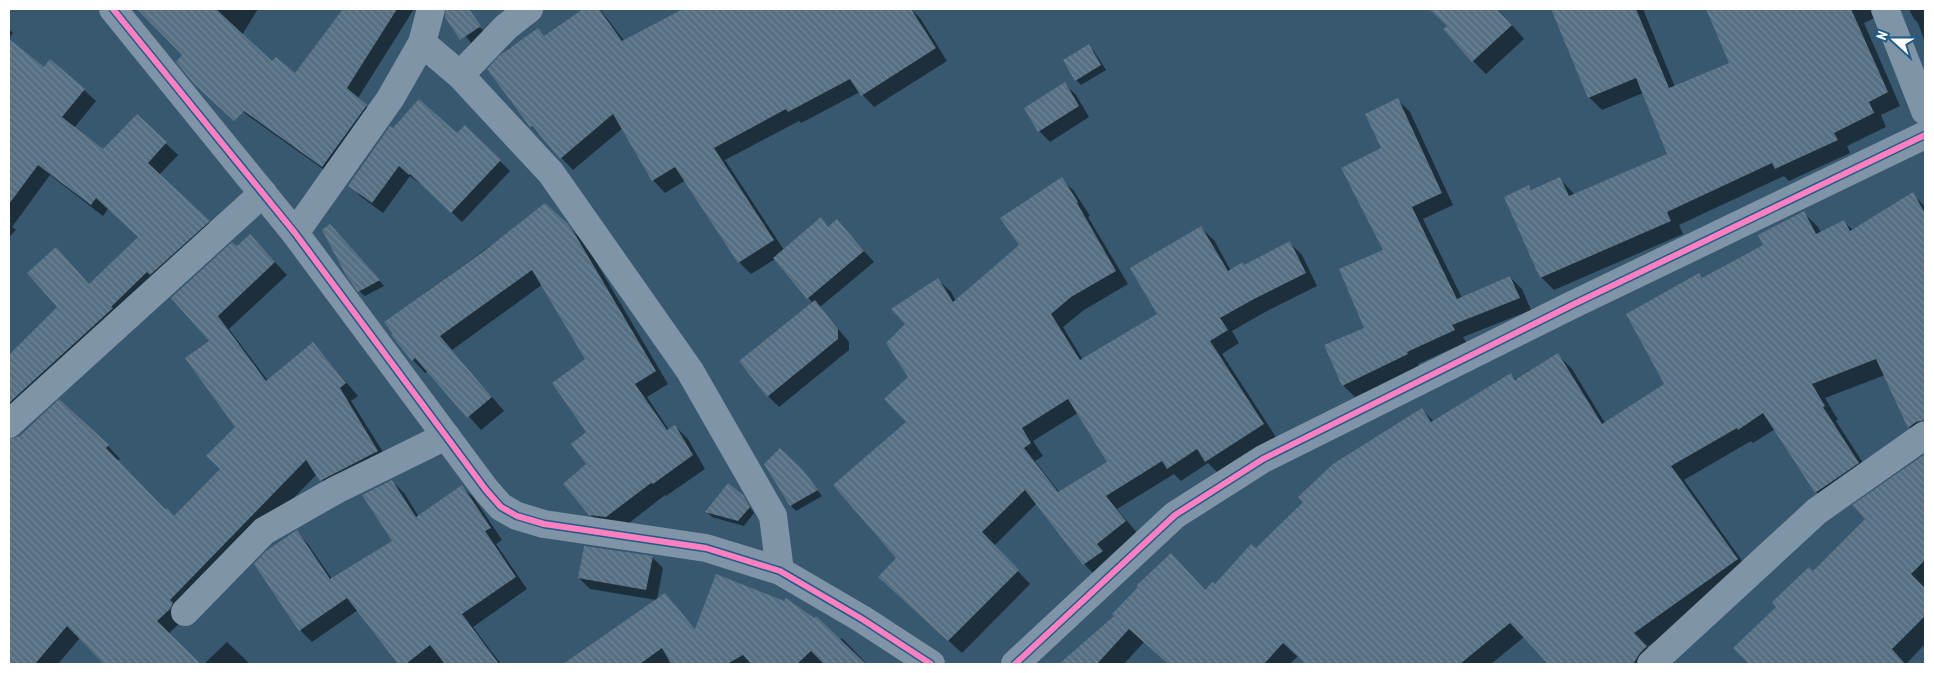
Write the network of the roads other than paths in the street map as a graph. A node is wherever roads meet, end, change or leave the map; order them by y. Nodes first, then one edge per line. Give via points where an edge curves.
1 (113, 9) edge
2 (431, 9) edge
3 (529, 9) edge
4 (1885, 9) edge
5 (422, 43) junction
6 (460, 75) junction
7 (1925, 111) edge
8 (1925, 135) edge
9 (263, 193) junction
10 (294, 233) junction
11 (9, 424) edge
12 (1925, 434) edge
13 (446, 436) junction
14 (780, 571) junction
15 (186, 612) dead end
16 (931, 664) edge
17 (1015, 664) edge
18 (1651, 664) edge

1 - 9 street
2 - 5 street
3 - 6 street via 506,27
4 - 7 street
5 - 6 street
5 - 10 street via 390,99
6 - 14 street via 551,173 690,371 773,516
8 - 17 street via 1263,459 1175,515
9 - 10 street
9 - 11 street
10 - 13 street
12 - 18 street via 1817,511
13 - 14 street via 501,507 516,516 544,524 706,548
13 - 15 street via 336,490 264,531
14 - 16 street

